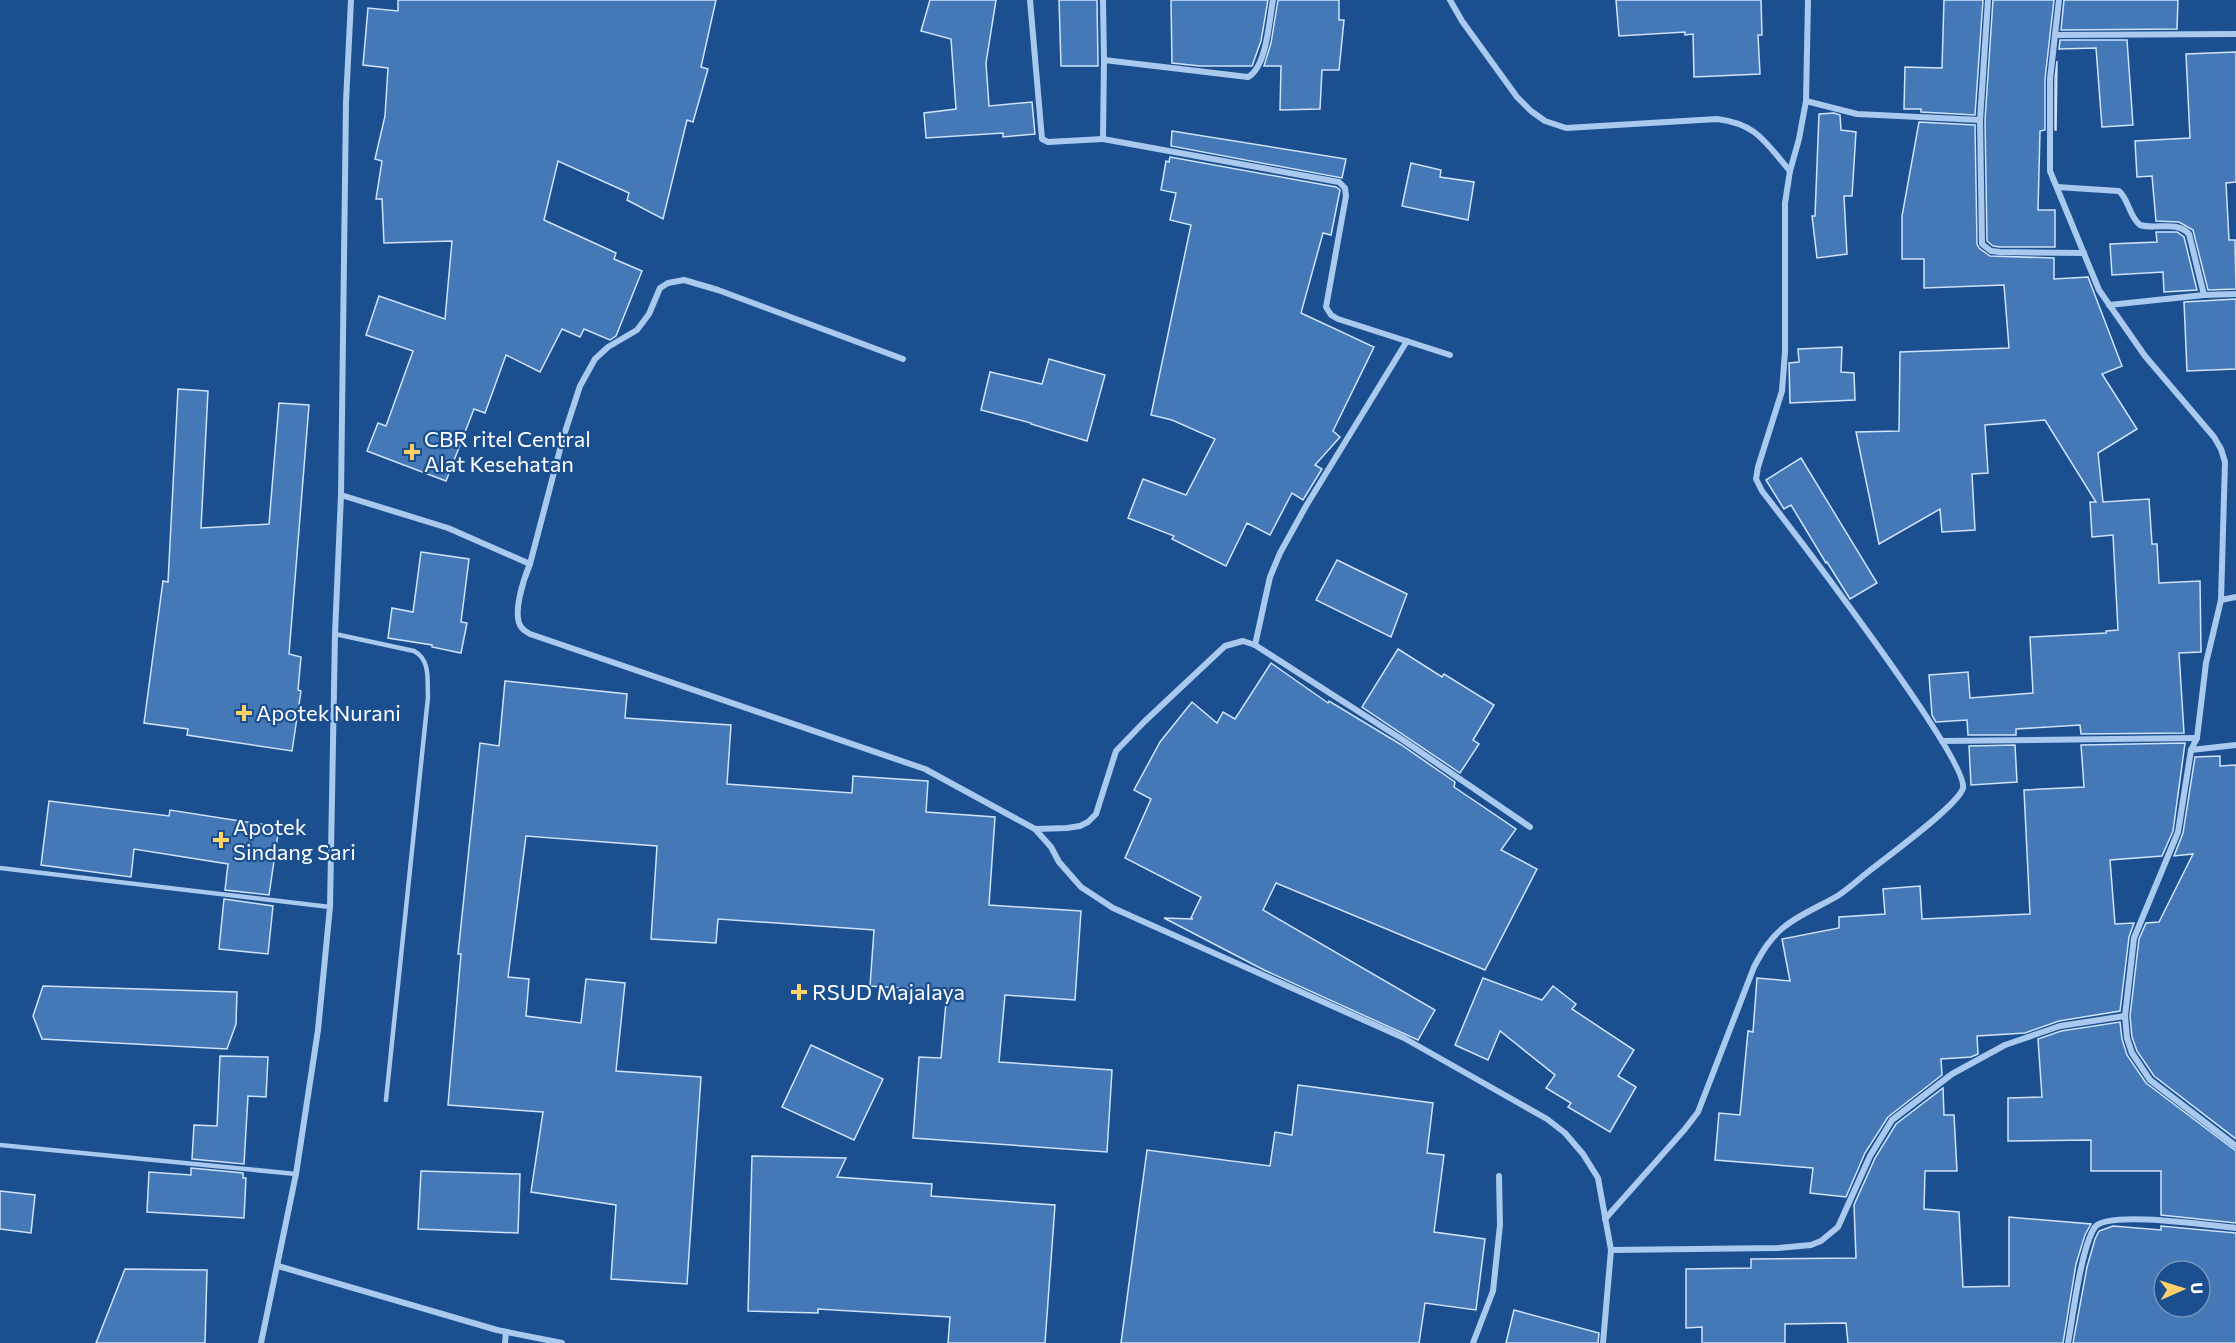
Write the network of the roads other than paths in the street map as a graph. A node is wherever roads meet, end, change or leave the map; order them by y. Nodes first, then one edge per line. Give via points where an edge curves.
1 (351, 0) edge
2 (1030, 0) edge
3 (1103, 0) edge
4 (1273, 0) edge
5 (1450, 0) edge
6 (1808, 0) edge
7 (1988, 0) edge
8 (2059, 0) edge
9 (2236, 34) edge
10 (2055, 36) junction
11 (1104, 60) junction
12 (1806, 101) junction
13 (1980, 120) junction
14 (1103, 139) junction
15 (1790, 171) junction
16 (2057, 187) junction
17 (2084, 253) junction
18 (2236, 294) edge
19 (2204, 295) junction
20 (2109, 305) junction
21 (1407, 341) junction
22 (1450, 355) dead end
23 (903, 359) dead end
24 (341, 495) junction
25 (530, 564) junction
26 (2236, 597) edge
27 (2221, 600) junction
28 (335, 634) junction
29 (1256, 645) junction
30 (2197, 738) junction
31 (1942, 741) junction
32 (2236, 745) edge
33 (2191, 750) junction
34 (1530, 827) dead end
35 (1035, 829) junction
36 (0, 868) edge
37 (330, 907) junction
38 (2125, 1016) junction
39 (386, 1100) dead end
40 (0, 1145) edge
41 (2236, 1146) edge
42 (296, 1174) junction
43 (1499, 1176) dead end
44 (1605, 1219) junction
45 (2236, 1228) edge
46 (1611, 1250) junction
47 (278, 1266) junction
48 (506, 1332) junction
49 (261, 1343) edge
50 (505, 1343) edge
51 (562, 1343) edge
52 (1473, 1343) edge
53 (1603, 1343) edge
54 (2068, 1343) edge

1 - 24 street
2 - 14 street via 1041,139
3 - 11 street
4 - 11 street via 1263,54 1253,74 1248,76
5 - 15 street via 1517,97 1545,121 1566,128 1731,121 1753,130
6 - 12 street
7 - 13 street
8 - 10 street
9 - 10 street
10 - 16 street via 2050,79 2050,171
11 - 14 street
12 - 13 street via 1857,114
12 - 15 street
13 - 17 street via 1982,244 2000,252
14 - 21 street via 1341,184 1346,196 1326,307 1338,319
15 - 31 street via 1785,203 1782,391 1756,479 1859,618
16 - 17 street
16 - 19 street via 2118,191 2140,225 2178,226 2186,230
17 - 20 street
18 - 19 street
19 - 20 street
20 - 27 street via 2221,449 2226,472
21 - 22 street
21 - 29 street via 1280,553 1270,577
23 - 25 street via 718,290 684,280 668,283 660,288 650,314 637,330 596,358 580,386
24 - 25 street via 448,528
24 - 28 street
25 - 35 street via 523,581 518,619 530,634 925,769
26 - 27 street
27 - 30 street via 2206,663
28 - 37 street
28 - 39 lane via 414,651 422,656 427,667 428,697
29 - 34 street
29 - 35 street via 1243,641 1226,646 1123,744 1113,758 1096,814 1088,822 1067,828
30 - 31 street
30 - 33 street
31 - 44 street via 1962,775 1960,794 1936,819 1848,887 1784,927 1765,946 1698,1112
32 - 33 street
33 - 38 street via 2178,832 2134,938
35 - 44 street via 1081,887 1113,908 1404,1038 1547,1119 1571,1140 1598,1178
36 - 37 lane
37 - 42 street via 318,1030
38 - 41 street via 2132,1053 2150,1080
38 - 46 street via 2060,1026 2005,1045 1952,1074 1892,1120 1870,1156 1838,1227 1821,1242 1778,1248
40 - 42 lane
42 - 47 street
43 - 52 street via 1500,1225 1493,1291
44 - 46 street
45 - 54 street via 2119,1218 2099,1223 2086,1248
46 - 53 street
47 - 48 street
47 - 49 street
48 - 50 street
48 - 51 street

